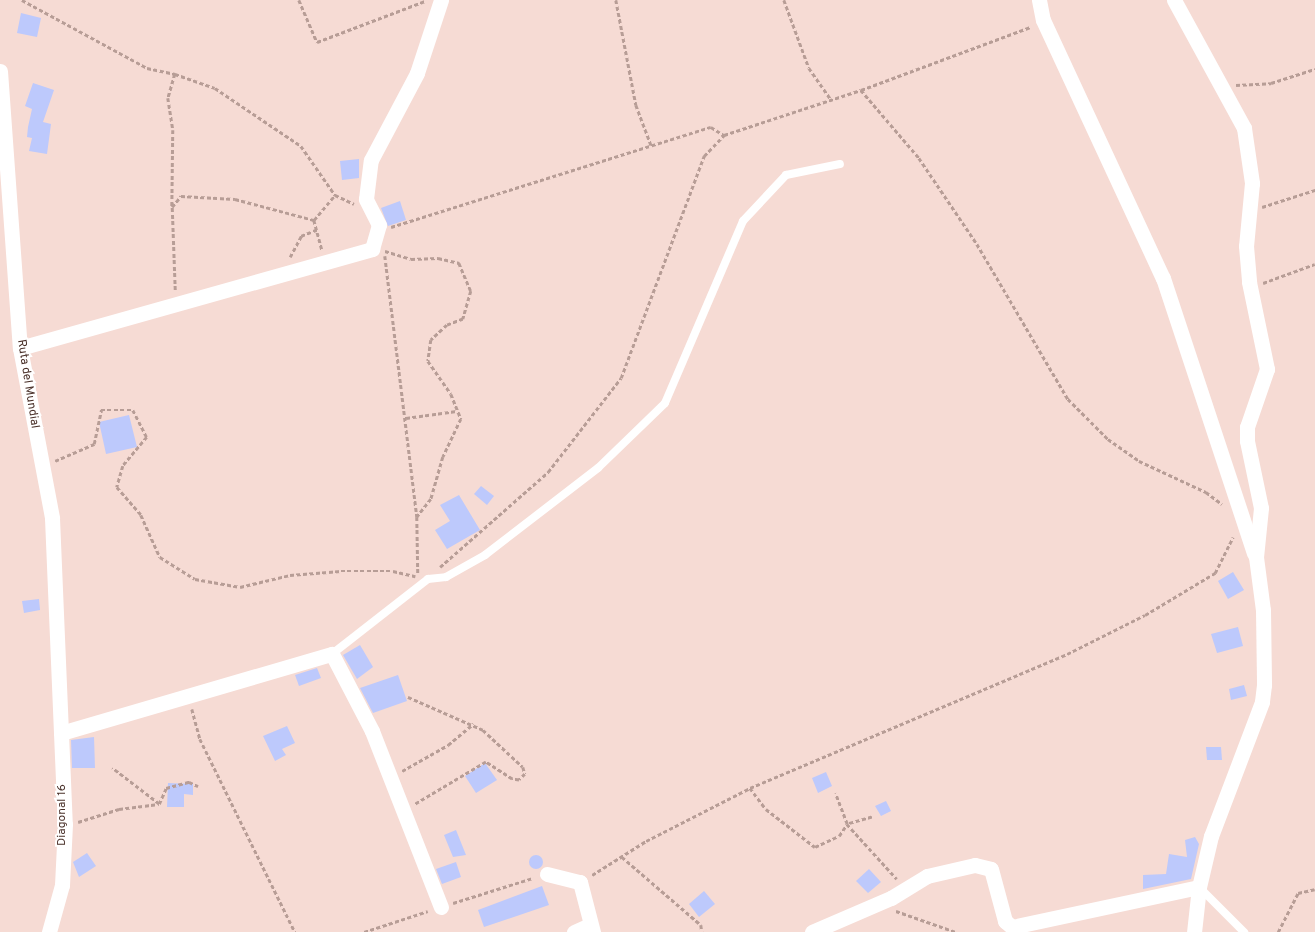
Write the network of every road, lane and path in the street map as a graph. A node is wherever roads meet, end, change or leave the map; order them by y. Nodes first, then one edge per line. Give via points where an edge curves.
1 (22, 0) edge
2 (299, 0) edge
3 (429, 0) edge
4 (441, 0) edge
5 (616, 0) edge
6 (784, 0) edge
7 (1039, 0) edge
8 (1174, 0) edge
9 (1044, 20) junction
10 (1315, 69) edge
11 (0, 71) edge
12 (174, 74) junction
13 (1222, 89) junction
14 (861, 90) junction
15 (832, 101) junction
16 (724, 135) junction
17 (651, 145) junction
18 (840, 164) dead end
19 (1315, 190) edge
20 (335, 195) junction
21 (366, 200) junction
22 (172, 208) junction
23 (1249, 209) junction
24 (314, 220) junction
25 (318, 230) junction
26 (379, 240) junction
27 (323, 262) junction
28 (1315, 264) edge
29 (290, 271) junction
30 (1249, 282) junction
31 (175, 302) junction
32 (20, 348) junction
33 (458, 411) junction
34 (406, 418) junction
35 (41, 466) junction
36 (418, 517) junction
37 (1240, 518) junction
38 (1256, 557) junction
39 (418, 576) junction
40 (428, 579) junction
41 (332, 654) junction
42 (60, 696) joint
43 (188, 697) junction
44 (408, 697) dead end
45 (473, 724) junction
46 (61, 733) junction
47 (112, 768) dead end
48 (390, 778) junction
49 (198, 786) dead end
50 (750, 788) junction
51 (835, 792) dead end
52 (159, 804) junction
53 (404, 814) junction
54 (872, 817) dead end
55 (64, 824) junction
56 (847, 824) junction
57 (622, 857) junction
58 (547, 874) dead end
59 (580, 882) junction
60 (1199, 887) junction
61 (1315, 889) edge
62 (902, 891) junction
63 (877, 904) junction
64 (441, 907) dead end
65 (592, 928) edge
66 (49, 932) edge
67 (295, 932) edge
68 (574, 932) edge
69 (702, 932) edge
70 (812, 932) edge
71 (956, 932) edge
72 (1194, 932) edge
73 (1244, 932) edge
74 (1278, 932) edge

1 - 12 path via 148,68
2 - 3 path via 317,42
4 - 21 street via 417,73 370,160
5 - 17 path via 636,105
6 - 15 path via 809,68
7 - 9 street
8 - 13 street
9 - 14 path via 1012,35
9 - 37 street via 1163,278
10 - 13 path via 1271,83
11 - 32 street, Ruta del Mundial
12 - 20 path via 215,88 301,146
12 - 22 path via 168,98 173,130
13 - 23 street via 1244,128 1252,182
14 - 15 path
14 - 37 path via 919,158 978,244 1068,399 1108,439 1139,461 1206,492
15 - 16 path
16 - 17 path via 711,127
16 - 40 path via 704,156 621,378 548,472
17 - 26 path
18 - 40 lane via 786,174 743,221 665,403 598,468 485,555 446,577
19 - 23 path via 1267,207
20 - 21 path via 352,204
20 - 24 path
21 - 26 street via 379,225
22 - 24 path via 181,196 236,200
22 - 31 path
23 - 30 street
24 - 25 path
25 - 27 path
25 - 29 path via 301,236 290,252
26 - 27 street via 372,249
26 - 33 path via 411,260 438,258 459,263 471,291 463,319 447,325 431,340 428,361
26 - 34 path
27 - 29 street
28 - 30 path via 1268,283
29 - 31 street
30 - 38 street via 1267,369 1248,427 1260,508
31 - 32 street
32 - 35 street, Ruta del Mundial
33 - 34 path
33 - 36 path via 461,420 443,457 432,499
34 - 36 path
35 - 39 path via 94,444 101,410 133,410 148,437 123,466 117,487 141,515 160,558 195,579 240,587 290,575 341,571 393,571
35 - 42 street, Ruta del Mundial via 52,518
36 - 39 path
37 - 38 street
37 - 50 path via 1228,553 1215,573 1145,615 1067,654 824,753
38 - 60 street via 1263,610 1262,702 1211,836
39 - 40 path
40 - 41 lane
41 - 43 street
41 - 48 street via 372,731
42 - 46 street, Diagonal 16
43 - 46 street
43 - 67 path via 200,739
44 - 45 path
45 - 48 path via 448,745
45 - 53 path via 523,767 525,774 519,780 512,779 486,762
46 - 55 street, Diagonal 16
47 - 52 path
48 - 53 street
49 - 52 path via 189,782 166,788
50 - 56 path via 766,808 815,848 839,836
50 - 57 path
51 - 56 path
52 - 55 path via 119,808 97,819
53 - 64 street
54 - 56 path
55 - 66 street, Diagonal 16 via 62,885
56 - 62 path via 894,875
57 - 59 path
57 - 69 path via 701,925
58 - 59 street
59 - 65 street
60 - 62 street via 1012,927 1005,921 990,869 975,865 946,870
60 - 72 street
60 - 73 lane
61 - 74 path via 1298,893
62 - 63 street
63 - 70 street
63 - 71 path
65 - 68 street

